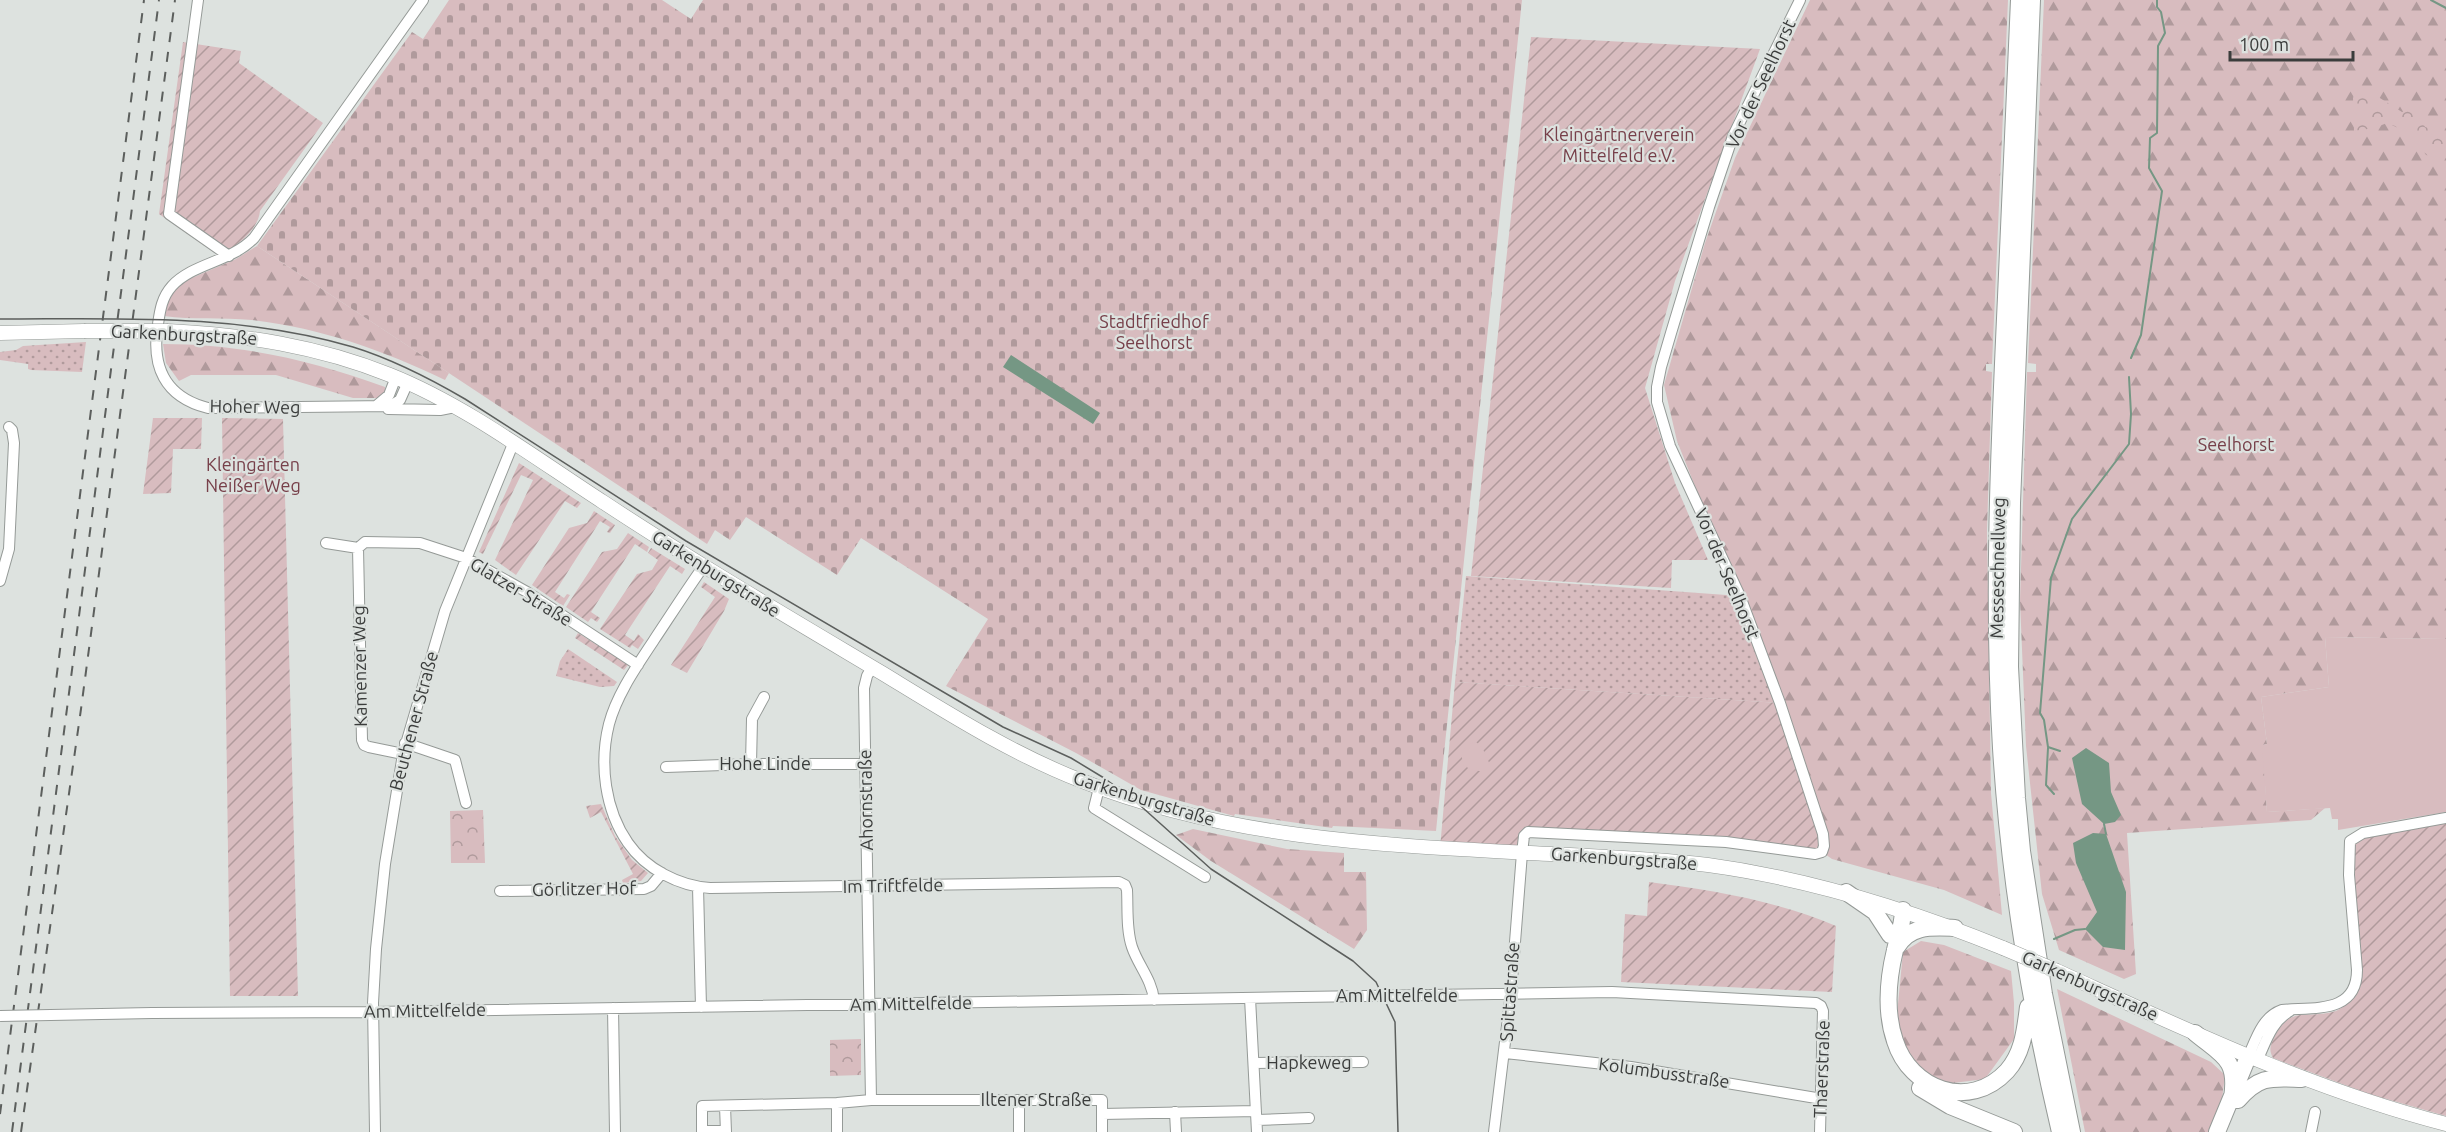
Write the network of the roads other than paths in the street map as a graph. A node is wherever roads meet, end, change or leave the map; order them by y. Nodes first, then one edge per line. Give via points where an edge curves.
1 (198, 0) edge
2 (423, 0) edge
3 (1800, 0) edge
4 (2019, 0) edge
5 (2032, 0) edge
6 (229, 256) junction
7 (0, 333) edge
8 (402, 380) junction
9 (376, 406) junction
10 (455, 407) junction
11 (9, 426) dead end
12 (513, 444) junction
13 (326, 543) dead end
14 (358, 548) junction
15 (466, 558) junction
16 (703, 567) junction
17 (0, 581) edge
18 (638, 665) junction
19 (872, 667) junction
20 (764, 697) dead end
21 (404, 748) junction
22 (751, 764) junction
23 (865, 764) junction
24 (666, 767) dead end
25 (1099, 788) junction
26 (466, 802) dead end
27 (2446, 818) edge
28 (1522, 853) junction
29 (662, 873) junction
30 (1205, 878) dead end
31 (867, 886) junction
32 (698, 887) junction
33 (500, 891) dead end
34 (1846, 892) junction
35 (1903, 910) junction
36 (1955, 928) junction
37 (1892, 943) junction
38 (1511, 993) junction
39 (2030, 994) junction
40 (1250, 998) junction
41 (1154, 1000) junction
42 (868, 1005) junction
43 (1821, 1006) joint
44 (701, 1007) junction
45 (613, 1008) junction
46 (374, 1012) junction
47 (0, 1016) edge
48 (2195, 1034) junction
49 (1505, 1053) junction
50 (2252, 1059) junction
51 (1363, 1062) dead end
52 (1255, 1063) junction
53 (2302, 1079) junction
54 (1822, 1099) junction
55 (2235, 1099) junction
56 (871, 1100) junction
57 (1019, 1100) junction
58 (837, 1103) junction
59 (725, 1106) junction
60 (1175, 1112) junction
61 (2315, 1112) dead end
62 (1102, 1114) junction
63 (1256, 1116) junction
64 (1309, 1118) dead end
65 (2446, 1124) edge
66 (2069, 1131) edge
67 (375, 1132) edge
68 (615, 1132) edge
69 (726, 1132) edge
70 (837, 1132) edge
71 (1019, 1132) edge
72 (1102, 1132) edge
73 (1176, 1132) edge
74 (1257, 1132) edge
75 (1494, 1132) edge
76 (1820, 1132) edge
77 (2014, 1132) edge
78 (2217, 1132) edge
79 (2223, 1132) edge
80 (2311, 1132) edge

1 - 6 street via 169,214
2 - 6 street, Hoher Weg via 254,238
3 - 28 street, Vor der Seelhorst via 1730,147 1657,387 1670,446 1748,618 1794,743 1824,846 1822,852 1815,854 1726,842 1533,832 1524,836
4 - 39 highway, Messeschnellweg via 2002,394 1998,666 2010,854
5 - 66 highway, Messeschnellweg via 2012,503 2010,667 2022,851
6 - 9 street, Hoher Weg via 178,280 163,299 155,355 160,373 173,389 208,408
7 - 8 main road, Garkenburgstraße, bridge via 168,331 238,336 299,345
8 - 9 street, Hoher Weg via 396,404
8 - 10 main road, Garkenburgstraße
9 - 10 street via 392,410
10 - 12 main road, Garkenburgstraße
11 - 17 street via 14,443 9,549
12 - 15 street, Beuthener Straße
12 - 16 main road, Garkenburgstraße
13 - 14 street, Glatzer Straße
14 - 15 street, Glatzer Straße via 365,542 420,543
14 - 21 street, Kamenzer Weg via 362,740 369,747
15 - 18 street, Glatzer Straße via 527,592
15 - 21 street, Beuthener Straße via 429,657
16 - 18 street, Im Triftfelde
16 - 19 main road, Garkenburgstraße
18 - 29 street, Im Triftfelde via 609,724 606,786 621,832 633,850
19 - 23 street, Ahornstraße via 864,688
19 - 25 main road, Garkenburgstraße via 1031,758
20 - 22 street via 752,719
21 - 26 street via 455,760
21 - 46 street, Beuthener Straße via 384,864
22 - 23 street, Hohe Linde
22 - 24 street, Hohe Linde
23 - 31 street, Ahornstraße
25 - 28 main road, Garkenburgstraße via 1201,819 1257,830 1371,844
25 - 30 street via 1094,808
27 - 50 street via 2363,833 2350,842 2357,982 2354,990 2334,1006 2282,1010 2268,1017
28 - 34 main road, Garkenburgstraße via 1706,865
28 - 38 street, Spittastraße
29 - 32 street, Im Triftfelde
29 - 33 street, Görlitzer Hof via 644,889
31 - 32 street, Im Triftfelde
31 - 41 street, Im Triftfelde via 1119,882 1125,885 1133,949
31 - 42 street, Ahornstraße
32 - 44 street
34 - 35 main road, Garkenburgstraße
34 - 37 highway via 1875,912
35 - 36 main road, Garkenburgstraße
35 - 37 highway via 1903,923
36 - 37 highway via 1912,931
36 - 48 main road, Garkenburgstraße, bridge
37 - 39 highway via 1889,999 1894,1038 1906,1064 1933,1087 1974,1091 2003,1075 2021,1047
37 - 77 highway via 1885,1014 1889,1041 1901,1066 1916,1085 1934,1098
38 - 40 street, Am Mittelfelde
38 - 43 street, Am Mittelfelde via 1612,992
38 - 49 street, Spittastraße
39 - 66 highway, Messeschnellweg
40 - 41 street, Am Mittelfelde
40 - 52 street
41 - 42 street, Am Mittelfelde
42 - 44 street, Am Mittelfelde
42 - 56 street, Ahornstraße
43 - 54 street, Thaerstraße
44 - 45 street, Am Mittelfelde
45 - 46 street, Am Mittelfelde
45 - 68 street
46 - 47 street, Am Mittelfelde, bridge
46 - 67 street, Beuthener Straße
48 - 50 main road, Garkenburgstraße
48 - 55 highway via 2233,1069
49 - 54 street, Kolumbusstraße via 1631,1066
49 - 75 street, Spittastraße
50 - 53 main road, Garkenburgstraße
50 - 55 highway
51 - 52 street, Hapkeweg
52 - 63 street
53 - 55 highway via 2260,1080
53 - 65 main road, Garkenburgstraße
54 - 76 street, Thaerstraße
55 - 78 highway
55 - 79 highway
56 - 57 street, Iltener Straße
56 - 58 street, Iltener Straße
57 - 62 street, Iltener Straße via 1102,1100
57 - 71 street
58 - 59 street, Iltener Straße
58 - 70 street
59 - 69 street
59 - 69 street, Iltener Straße via 702,1106 702,1131
60 - 62 street, Iltener Straße
60 - 63 street, Iltener Straße
60 - 73 street
61 - 80 street
62 - 72 street
63 - 64 street, Iltener Straße
63 - 74 street

